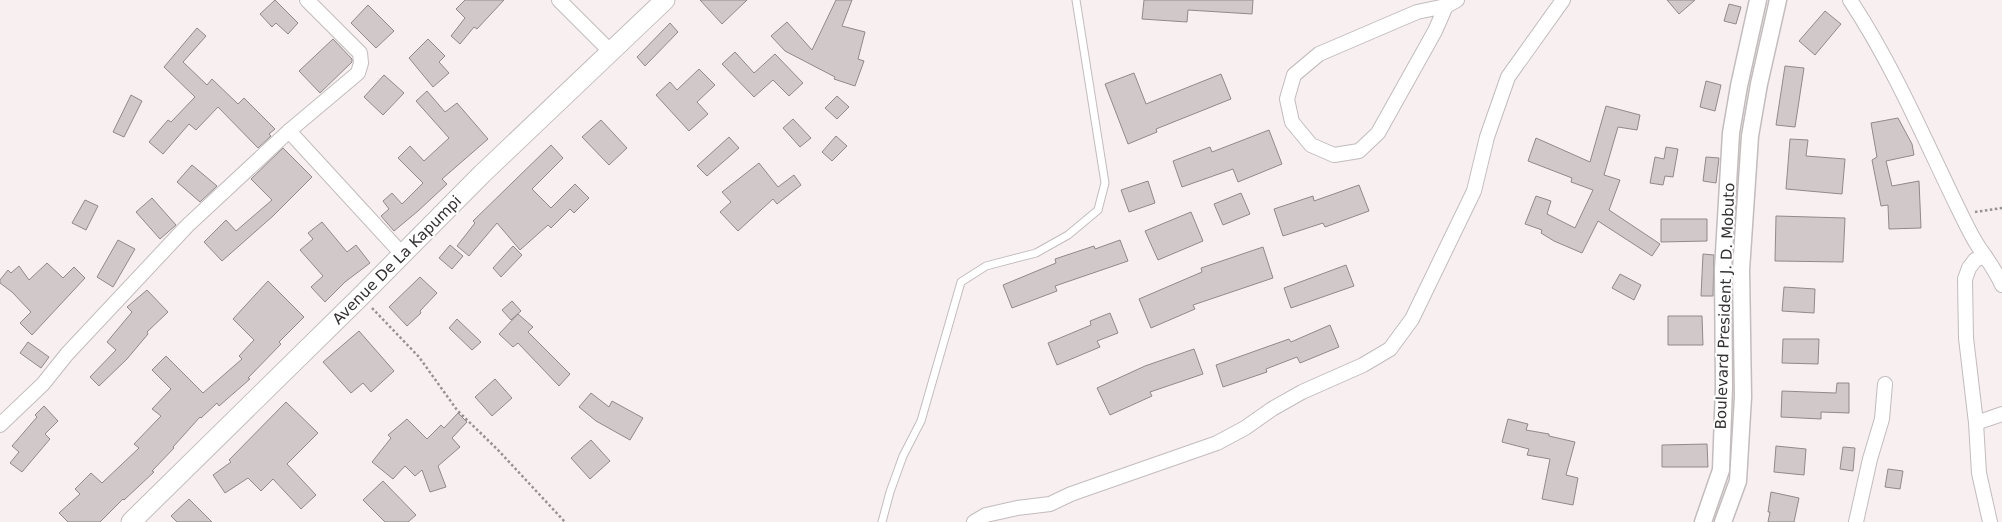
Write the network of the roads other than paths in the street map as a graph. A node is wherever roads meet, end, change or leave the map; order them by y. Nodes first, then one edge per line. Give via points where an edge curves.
1 (307, 0) edge
2 (559, 0) edge
3 (665, 0) edge
4 (1076, 0) edge
5 (1562, 0) edge
6 (1758, 0) edge
7 (1778, 0) edge
8 (1850, 0) edge
9 (1451, 3) edge
10 (611, 52) junction
11 (289, 131) junction
12 (1731, 133) junction
13 (1750, 136) junction
14 (402, 254) junction
15 (1985, 256) junction
16 (1723, 270) junction
17 (1740, 270) junction
18 (2002, 285) edge
19 (1885, 384) dead end
20 (2002, 414) edge
21 (1976, 423) junction
22 (0, 425) edge
23 (131, 522) edge
24 (882, 522) edge
25 (974, 522) edge
26 (1703, 522) edge
27 (1723, 522) edge
28 (1856, 522) edge
29 (1990, 522) edge

1 - 11 street via 360,53 361,63 358,73
2 - 10 street
3 - 10 main road, Avenue De La Kapumpi
4 - 24 lane via 1105,183 1098,210 1068,235 1036,253 986,266 961,282 921,421 903,456
5 - 25 street via 1508,78 1487,138 1474,191 1412,319 1390,349 1363,366 1302,392 1217,443 1050,504 986,515
6 - 12 street, Boulevard President J. D. Mobuto
7 - 13 street, Boulevard President J. D. Mobuto
8 - 15 street via 1902,90
9 - 9 street via 1417,12 1319,54 1294,75 1287,99 1292,122 1311,145 1334,155 1359,151 1378,133
10 - 14 main road, Avenue De La Kapumpi
11 - 14 street
11 - 22 street via 187,226 43,384
12 - 13 street
12 - 16 street, Boulevard President J. D. Mobuto
13 - 17 street, Boulevard President J. D. Mobuto
14 - 23 main road, Avenue De La Kapumpi
15 - 18 street via 1996,269
15 - 21 street via 1972,264 1965,279 1966,348
16 - 17 street
16 - 26 street, Boulevard President J. D. Mobuto via 1721,470
17 - 27 street, Boulevard President J. D. Mobuto via 1743,397 1738,481
19 - 28 street via 1882,418
20 - 21 street
21 - 29 street via 1979,473

